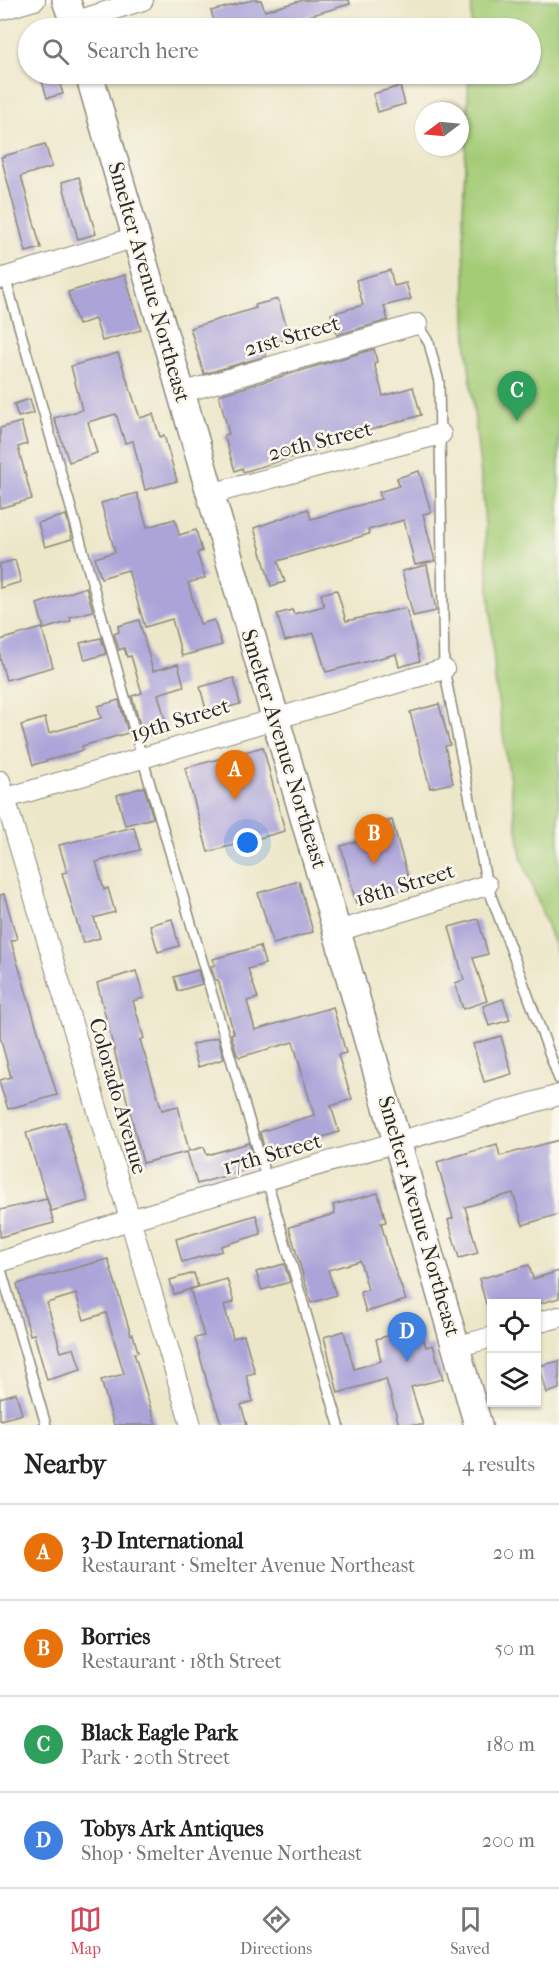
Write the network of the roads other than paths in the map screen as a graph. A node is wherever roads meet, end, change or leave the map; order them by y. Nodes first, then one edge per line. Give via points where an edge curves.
1 (35, 0) edge
2 (143, 0) edge
3 (0, 10) edge
4 (72, 17) edge
5 (92, 84) edge
6 (136, 237) junction
7 (3, 278) edge
8 (417, 324) joint
9 (181, 393) junction
10 (441, 434) junction
11 (210, 494) junction
12 (444, 669) junction
13 (274, 717) junction
14 (142, 757) junction
15 (2, 793) edge
16 (487, 885) junction
17 (338, 931) junction
18 (559, 1079) edge
19 (559, 1095) edge
20 (397, 1142) junction
21 (268, 1180) junction
22 (129, 1220) junction
23 (0, 1264) edge
24 (559, 1317) edge
25 (541, 1322) edge
26 (487, 1338) edge
27 (456, 1347) junction
28 (46, 1425) edge
29 (191, 1425) edge
30 (339, 1425) edge
31 (478, 1425) edge

1 - 3 street
2 - 4 street
5 - 6 street, Smelter Avenue Northeast
6 - 7 street
6 - 9 street, Smelter Avenue Northeast
7 - 14 lane
8 - 9 street, 21st Street
8 - 10 lane via 429,343 439,382
9 - 11 street, Smelter Avenue Northeast
10 - 11 street, 20th Street
10 - 12 lane
11 - 13 street, Smelter Avenue Northeast
12 - 13 street, 19th Street
12 - 16 lane
13 - 14 street, 19th Street
13 - 17 street, Smelter Avenue Northeast
14 - 15 street, 19th Street
14 - 21 lane
15 - 22 street, Colorado Avenue
16 - 17 street, 18th Street
16 - 18 lane
17 - 20 street, Smelter Avenue Northeast
19 - 20 street, 17th Street
20 - 21 street, 17th Street
20 - 27 street, Smelter Avenue Northeast
21 - 22 street, 17th Street
21 - 30 lane
22 - 23 street, 17th Street
22 - 29 street, Colorado Avenue
23 - 28 lane
24 - 25 street
26 - 27 street
27 - 31 street, Smelter Avenue Northeast

